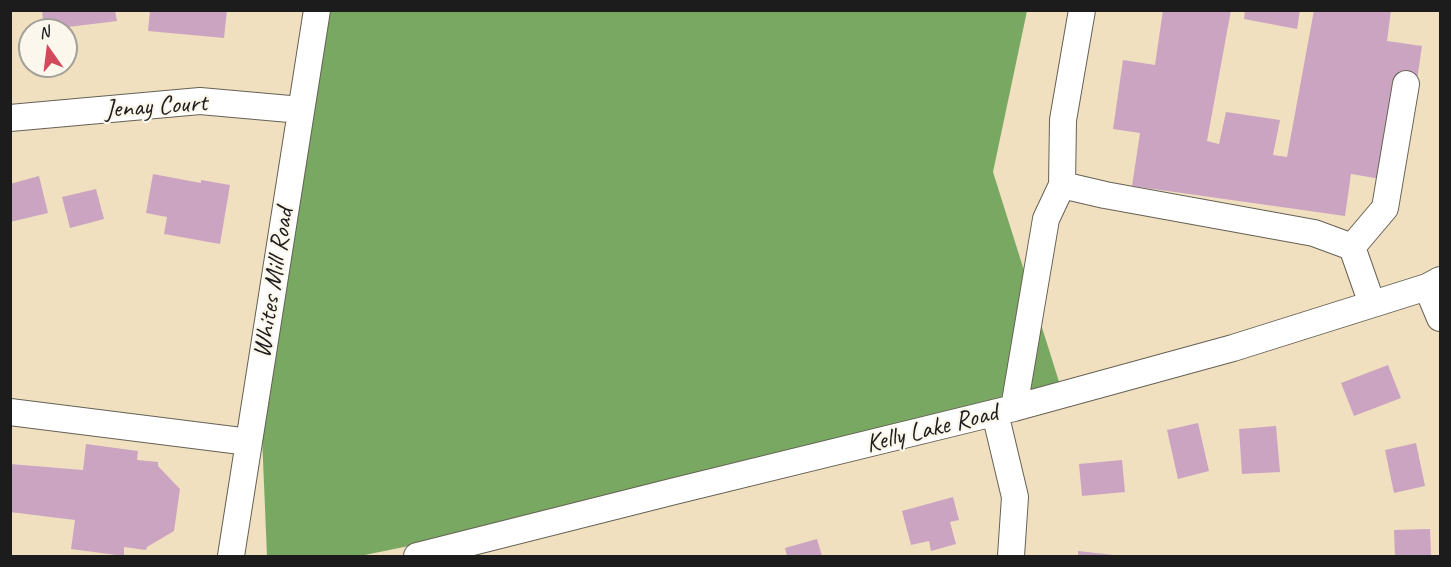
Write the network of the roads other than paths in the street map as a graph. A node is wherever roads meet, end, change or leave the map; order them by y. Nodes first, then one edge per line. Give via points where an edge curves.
1 (317, 10) edge
2 (1082, 10) edge
3 (1406, 84) dead end
4 (301, 110) junction
5 (10, 118) edge
6 (1062, 185) junction
7 (1352, 247) junction
8 (1433, 283) edge
9 (1372, 304) junction
10 (1440, 318) edge
11 (1005, 410) junction
12 (10, 412) edge
13 (249, 442) junction
14 (231, 556) edge
15 (417, 556) edge
16 (1011, 556) edge

1 - 4 street, Whites Mill Road
2 - 6 street via 1063,120
3 - 7 street via 1385,208
4 - 5 street, Jenay Court via 200,101
4 - 13 street, Whites Mill Road
6 - 7 street via 1314,233
6 - 11 street via 1046,219
7 - 9 street
8 - 9 street, Kelly Lake Road
8 - 10 street
9 - 11 street, Kelly Lake Road via 1233,348
11 - 15 street, Kelly Lake Road
11 - 16 street via 1015,497
12 - 13 street
13 - 14 street, Whites Mill Road

